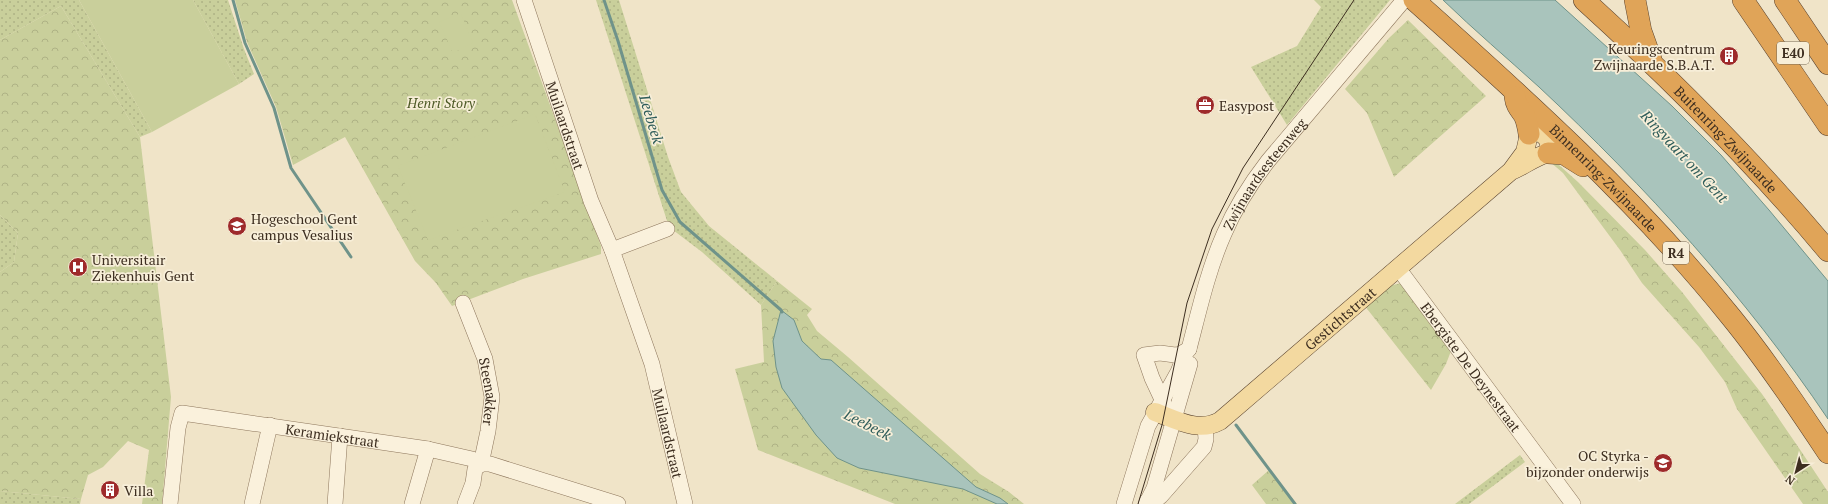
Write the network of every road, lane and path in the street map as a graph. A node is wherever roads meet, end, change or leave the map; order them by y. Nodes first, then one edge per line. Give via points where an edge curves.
1 (524, 0) edge
2 (1404, 0) edge
3 (1414, 0) edge
4 (1584, 0) edge
5 (1635, 0) edge
6 (1743, 0) edge
7 (1757, 0) edge
8 (1785, 0) edge
9 (1652, 63) junction
10 (1828, 64) edge
11 (1514, 90) junction
12 (1828, 107) edge
13 (1828, 125) edge
14 (1529, 134) junction
15 (1548, 153) junction
16 (1597, 170) junction
17 (1511, 171) junction
18 (667, 229) dead end
19 (612, 250) junction
20 (1828, 251) edge
21 (1398, 268) junction
22 (463, 303) dead end
23 (1189, 349) junction
24 (1158, 407) junction
25 (1174, 420) junction
26 (270, 425) junction
27 (1205, 426) junction
28 (340, 436) junction
29 (428, 449) junction
30 (1828, 453) edge
31 (481, 464) junction
32 (1147, 503) edge
33 (170, 504) edge
34 (252, 504) edge
35 (335, 504) edge
36 (412, 504) edge
37 (465, 504) edge
38 (618, 504) edge
39 (685, 504) edge
40 (1124, 504) edge
41 (1574, 504) edge

1 - 19 street, Muilaardstraat via 591,201
2 - 23 street, Zwijnaardsesteenweg via 1268,161 1247,190 1224,234 1214,260
3 - 11 highway, Binnenring-Zwijnaarde / R4
4 - 9 highway, Buitenring-Zwijnaarde
5 - 9 highway via 1641,31
6 - 13 highway
7 - 12 highway, E40
8 - 10 highway, E40
9 - 20 highway, Buitenring-Zwijnaarde via 1752,163
11 - 14 highway via 1516,105 1524,115
11 - 16 highway, Binnenring-Zwijnaarde / R4
14 - 15 main road via 1537,132 1545,136 1550,144
14 - 17 main road, Gestichtstraat via 1525,152
15 - 16 highway via 1564,154 1580,165
15 - 17 main road, Gestichtstraat
16 - 30 highway, Binnenring-Zwijnaarde / R4 via 1648,222 1731,317 1780,382
17 - 21 main road, Gestichtstraat
18 - 19 street
19 - 39 street, Muilaardstraat via 652,364
21 - 27 main road, Gestichtstraat via 1228,414 1216,423
21 - 41 street, Ebergiste De Deynestraat
22 - 31 street, Steenakker via 485,359 492,397
23 - 24 street, Zwijnaardsesteenweg
23 - 24 street via 1175,355 1144,355
23 - 25 street, Zwijnaardsesteenweg via 1192,356
24 - 25 main road
24 - 40 street, Zwijnaardsesteenweg via 1144,437
25 - 27 main road via 1197,427
25 - 32 street, Zwijnaardsesteenweg via 1154,488
26 - 28 street, Keramiekstraat
26 - 33 street, Keramiekstraat via 182,413 178,428
26 - 34 street
27 - 32 street, Zwijnaardsesteenweg via 1206,439 1202,449 1161,496
28 - 29 street, Keramiekstraat
28 - 35 street
29 - 31 street, Keramiekstraat via 472,459
29 - 36 street
31 - 37 street, Steenakker via 475,469
31 - 38 street, Keramiekstraat via 490,464

